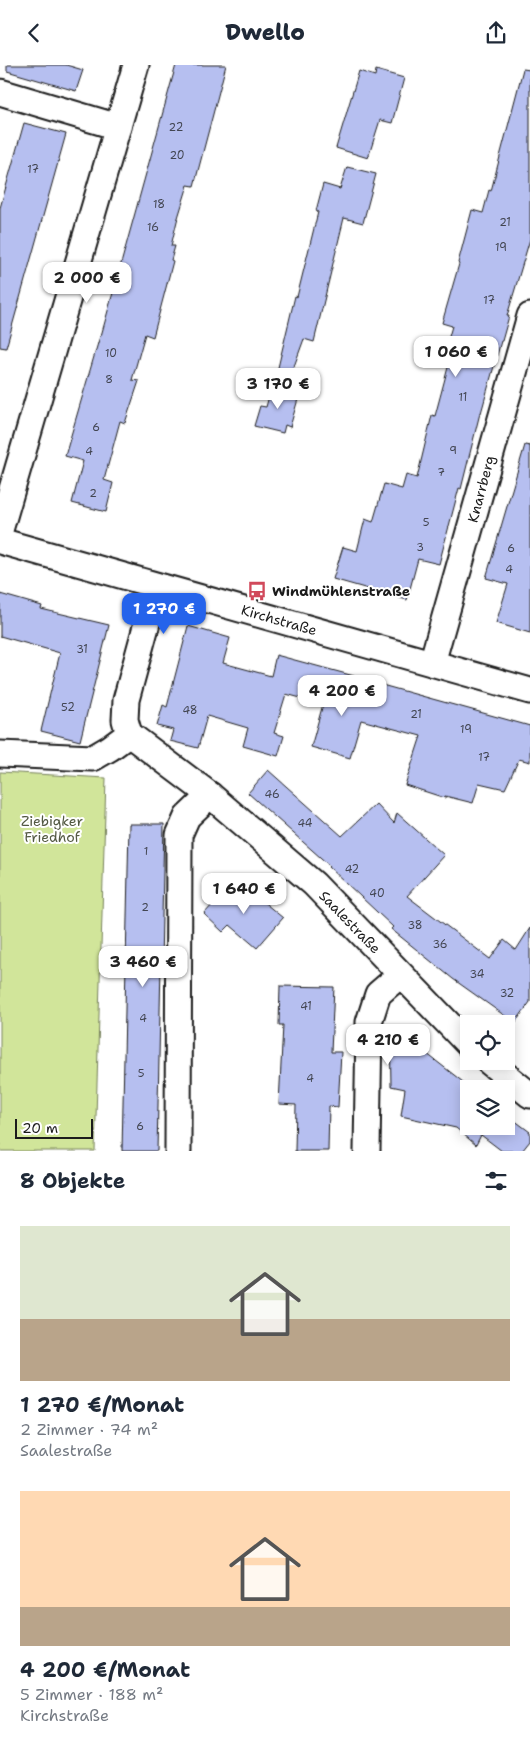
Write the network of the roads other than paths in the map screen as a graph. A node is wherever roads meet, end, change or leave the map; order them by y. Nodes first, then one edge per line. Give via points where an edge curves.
1 (136, 65) edge
2 (0, 92) edge
3 (118, 127) junction
4 (530, 316) edge
5 (0, 530) edge
6 (0, 541) edge
7 (157, 586) junction
8 (432, 663) junction
9 (530, 691) edge
10 (129, 734) junction
11 (0, 754) edge
12 (210, 795) junction
13 (400, 975) junction
14 (460, 1036) edge
15 (499, 1070) edge
16 (530, 1095) edge
17 (178, 1151) edge
18 (367, 1151) edge

1 - 3 street
2 - 3 street
3 - 5 street
4 - 8 street, Knarrberg
6 - 7 street, Kirchstraße
7 - 8 street, Kirchstraße
7 - 10 street via 126,700 125,720
8 - 9 street, Kirchstraße
10 - 11 street via 93,758
10 - 12 street, Saalestraße
12 - 13 street, Saalestraße via 314,884
12 - 17 street via 187,817 180,835
13 - 14 street, Saalestraße
13 - 18 street via 378,994 369,1022
15 - 16 street

